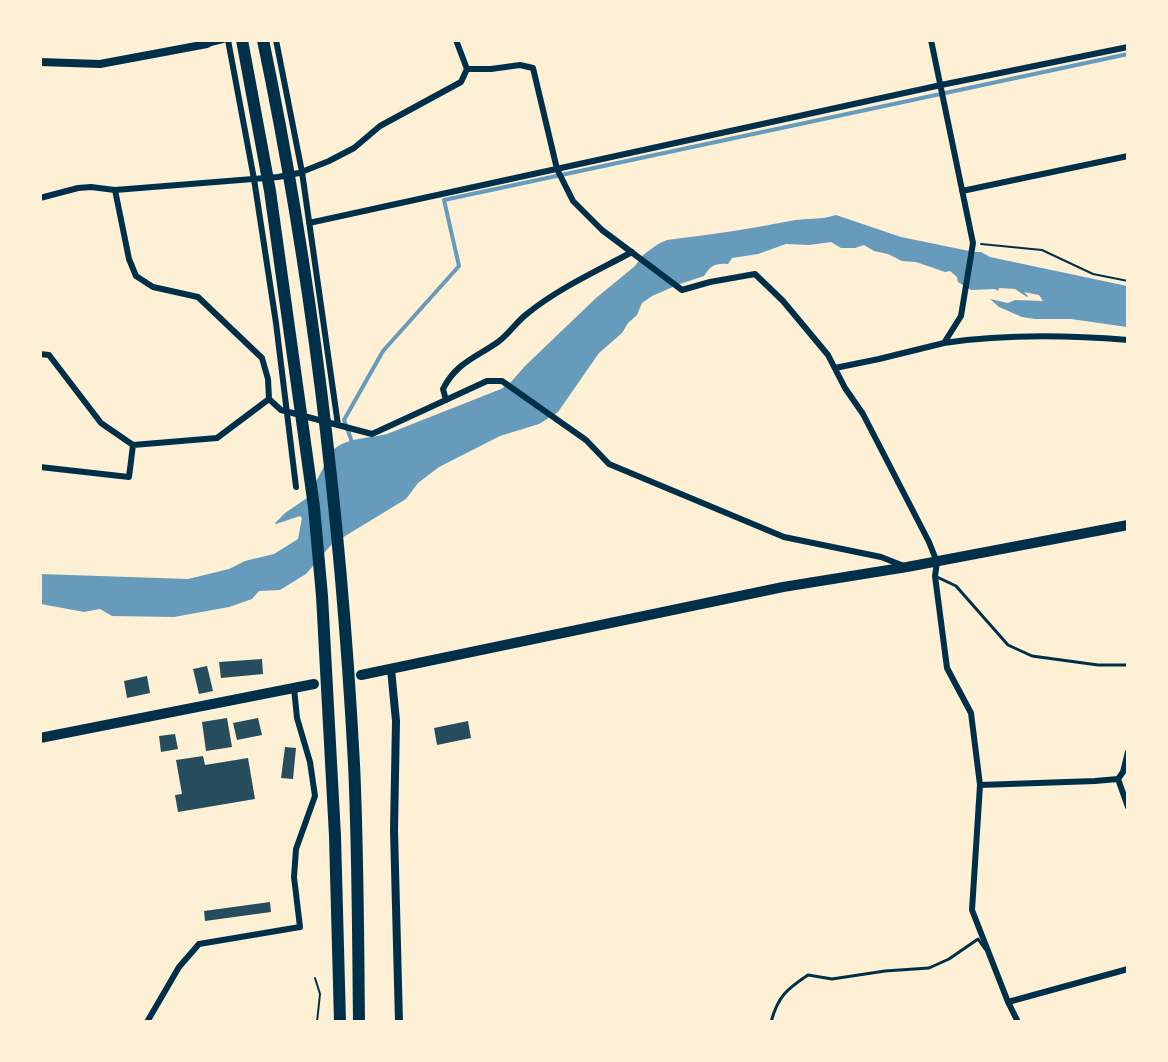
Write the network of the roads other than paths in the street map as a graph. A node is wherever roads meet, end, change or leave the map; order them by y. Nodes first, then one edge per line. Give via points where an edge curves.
1 (223, 40) edge
2 (228, 40) edge
3 (242, 40) edge
4 (263, 40) edge
5 (276, 40) edge
6 (456, 40) edge
7 (931, 40) edge
8 (207, 42) edge
9 (1128, 46) edge
10 (40, 62) edge
11 (467, 69) junction
12 (942, 91) junction
13 (1128, 156) edge
14 (557, 169) junction
15 (302, 172) junction
16 (254, 179) junction
17 (115, 190) junction
18 (962, 191) junction
19 (40, 198) edge
20 (309, 223) junction
21 (633, 253) junction
22 (1128, 340) edge
23 (944, 343) junction
24 (40, 354) edge
25 (835, 368) junction
26 (269, 399) junction
27 (446, 400) junction
28 (287, 412) junction
29 (338, 425) junction
30 (133, 445) junction
31 (40, 467) edge
32 (296, 487) dead end
33 (1128, 525) edge
34 (937, 562) junction
35 (907, 567) junction
36 (935, 576) junction
37 (1128, 665) edge
38 (391, 669) junction
39 (361, 675) dead end
40 (314, 684) dead end
41 (294, 688) junction
42 (40, 738) edge
43 (1128, 752) edge
44 (1118, 779) junction
45 (980, 785) junction
46 (1128, 807) edge
47 (992, 957) junction
48 (1128, 969) edge
49 (1008, 1002) junction
50 (147, 1022) edge
51 (340, 1022) edge
52 (359, 1022) edge
53 (399, 1022) edge
54 (771, 1022) edge
55 (1018, 1022) edge

1 - 8 street
2 - 16 street
3 - 51 highway via 274,214 311,483 322,596 335,836
4 - 52 highway via 297,220 333,488 354,766
5 - 15 street
6 - 11 street
7 - 12 street
8 - 10 street via 100,64
9 - 12 street
11 - 14 street via 520,65 533,68
11 - 15 street via 461,82 380,126 354,148
12 - 14 street
12 - 18 street
13 - 18 street
14 - 20 street
14 - 21 street via 573,201
15 - 16 street
15 - 20 street
16 - 17 street
16 - 28 street
17 - 19 street via 84,187
17 - 26 street via 136,276 153,288 198,297 262,358
18 - 23 street via 972,245 961,316
20 - 29 street
21 - 25 street via 682,290 755,274 783,301
21 - 27 street via 527,313 500,340 450,375 443,389
22 - 23 street via 1082,336 985,337
23 - 25 street
24 - 30 street via 49,356 101,423
25 - 34 street via 863,414
26 - 28 street
26 - 30 street via 218,438
27 - 29 street via 372,434
27 - 35 street via 487,381 502,381 586,440 609,464 784,537 881,557
28 - 29 street
28 - 32 street
30 - 31 street via 129,477
33 - 34 main road
34 - 35 main road
34 - 36 street
35 - 38 main road via 783,587
36 - 37 lane via 956,586 1008,645 1032,656
36 - 45 street via 947,668 971,713
38 - 39 main road
38 - 53 street via 396,720 394,830
40 - 41 main road
41 - 42 main road
41 - 50 street via 315,796 296,849 294,877 300,927 199,944 179,967
43 - 44 street
44 - 45 street
44 - 46 street
45 - 47 street via 972,910
47 - 49 street
47 - 54 lane via 978,939 929,968 832,979 808,975 789,987 776,1004
48 - 49 street
49 - 55 street

